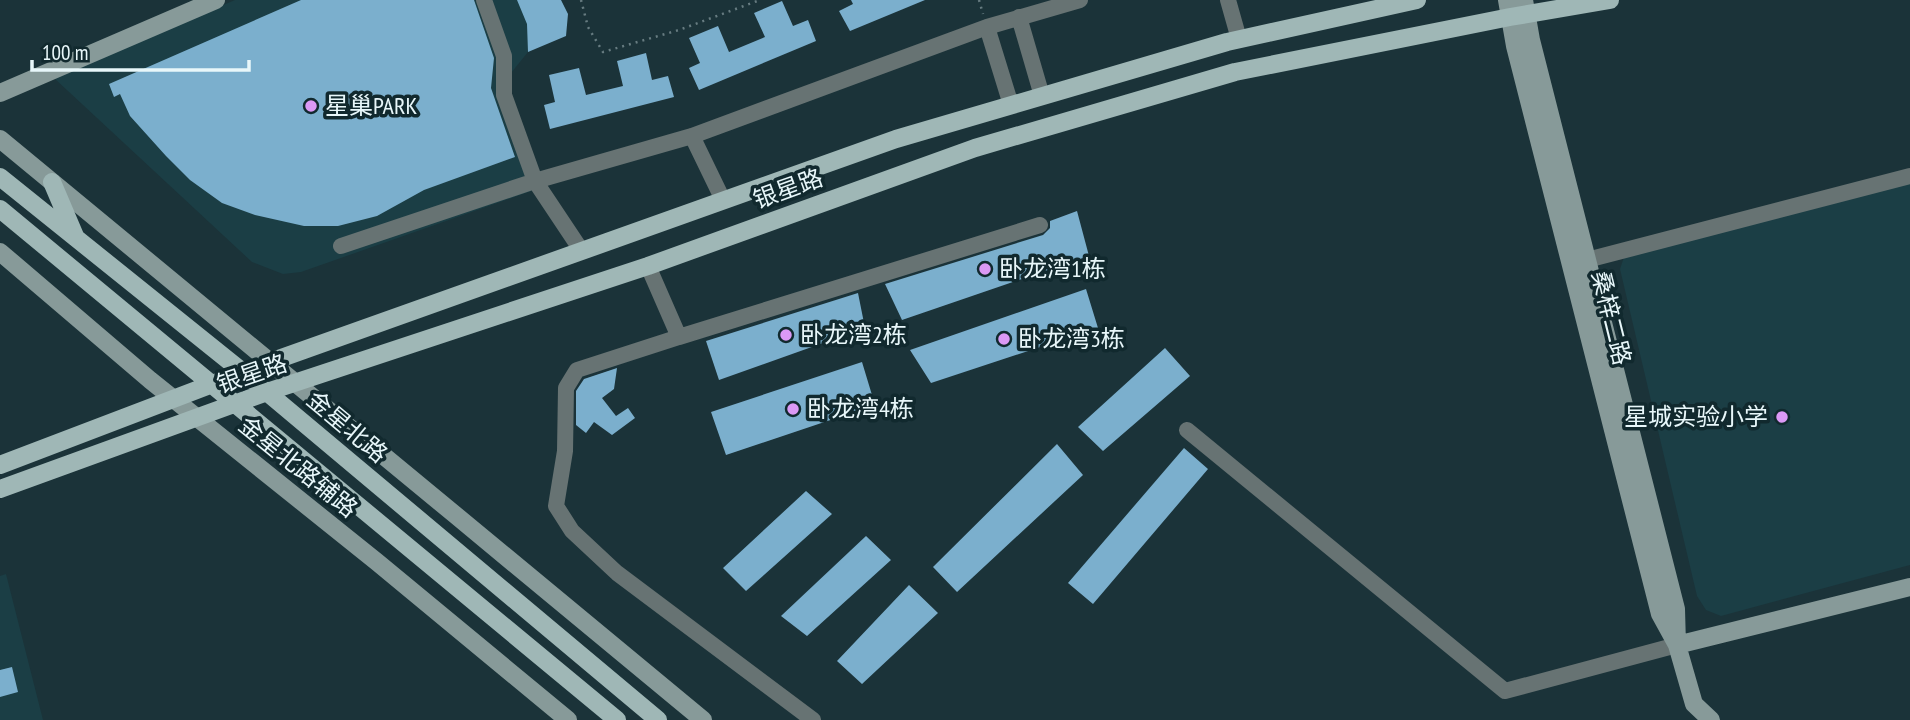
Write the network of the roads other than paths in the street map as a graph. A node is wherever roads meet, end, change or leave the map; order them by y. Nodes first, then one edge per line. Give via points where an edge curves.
1 (198, 0) edge
2 (216, 0) edge
3 (484, 0) edge
4 (1080, 0) edge
5 (1228, 0) edge
6 (1417, 0) edge
7 (1610, 0) edge
8 (1517, 8) edge
9 (1019, 17) junction
10 (987, 27) junction
11 (1239, 39) junction
12 (0, 86) edge
13 (0, 93) edge
14 (1042, 96) junction
15 (1011, 105) junction
16 (692, 136) junction
17 (0, 139) edge
18 (1910, 176) edge
19 (0, 177) edge
20 (52, 181) junction
21 (535, 181) junction
22 (723, 200) junction
23 (0, 209) edge
24 (1040, 225) dead end
25 (76, 239) junction
26 (341, 246) dead end
27 (581, 250) junction
28 (0, 252) edge
29 (1587, 260) junction
30 (648, 266) junction
31 (679, 337) junction
32 (273, 361) junction
33 (244, 373) junction
34 (299, 384) junction
35 (211, 385) junction
36 (267, 392) junction
37 (173, 399) junction
38 (236, 405) junction
39 (198, 419) junction
40 (1187, 430) dead end
41 (0, 464) edge
42 (0, 489) edge
43 (1910, 587) edge
44 (1677, 645) junction
45 (568, 720) edge
46 (617, 720) edge
47 (658, 720) edge
48 (703, 720) edge
49 (813, 720) edge
50 (1711, 720) edge

1 - 12 street
2 - 13 street
3 - 21 street via 504,56 503,95
4 - 9 street
5 - 11 street
6 - 11 main road, 银星路
7 - 8 main road, 银星路
8 - 29 street, 桑梓二路
8 - 30 main road, 银星路 via 1209,80 975,148
8 - 44 street, 桑梓二路 via 1660,614
9 - 10 street
9 - 14 street
10 - 15 street
10 - 16 street
11 - 14 main road, 银星路
14 - 15 main road, 银星路
15 - 22 main road, 银星路 via 896,139
16 - 21 street
16 - 22 street
17 - 20 street
18 - 29 street
19 - 25 main road, 金星北路
20 - 25 main road
20 - 32 street
21 - 26 street
21 - 27 street
22 - 27 main road, 银星路
23 - 35 main road
24 - 31 street
25 - 33 main road, 金星北路
27 - 32 main road, 银星路
28 - 37 street, 金星北路辅路
29 - 44 street, 桑梓二路 via 1676,609
30 - 31 street
30 - 34 main road, 银星路
31 - 49 street via 577,370 566,388 565,452 556,506 572,531 617,573
32 - 33 main road, 银星路
32 - 34 street
33 - 35 main road, 银星路
33 - 36 main road, 金星北路
34 - 36 main road, 银星路
34 - 48 street
35 - 37 main road, 银星路
35 - 38 main road
36 - 38 main road, 银星路
36 - 47 main road, 金星北路
37 - 39 street, 金星北路辅路
37 - 41 main road, 银星路
38 - 39 main road, 银星路
38 - 46 main road
39 - 42 main road, 银星路
39 - 45 street, 金星北路辅路
40 - 44 street via 1506,691
43 - 44 street
44 - 50 street, 桑梓二路 via 1694,704

